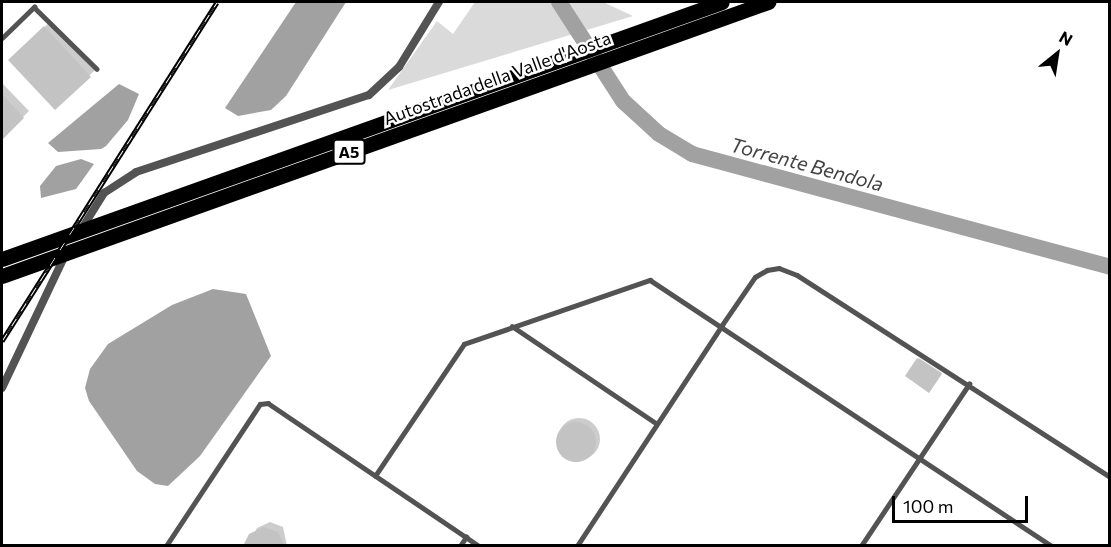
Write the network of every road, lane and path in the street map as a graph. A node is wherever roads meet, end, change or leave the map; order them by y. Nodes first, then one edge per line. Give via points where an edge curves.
1 (439, 2) edge
2 (722, 2) edge
3 (768, 2) edge
4 (2, 38) edge
5 (97, 69) dead end
6 (2, 260) edge
7 (2, 276) edge
8 (722, 325) junction
9 (512, 326) junction
10 (969, 384) junction
11 (2, 388) edge
12 (656, 423) junction
13 (919, 457) junction
14 (375, 476) junction
15 (1110, 477) edge
16 (466, 537) junction
17 (166, 546) edge
18 (460, 546) edge
19 (479, 546) edge
20 (577, 546) edge
21 (861, 546) edge
22 (1052, 546) edge

1 - 11 street via 399,67 369,95 203,147 136,172 111,187 53,274
2 - 6 highway, Autostrada della Valle d'Aosta / A5
3 - 7 highway, Autostrada della Valle d'Aosta / A5
4 - 5 lane via 34,7
8 - 9 lane via 650,280
8 - 10 lane via 755,277 779,268 797,275
8 - 12 lane
8 - 13 lane
9 - 12 lane
9 - 14 lane via 464,344 455,353
10 - 13 lane
10 - 15 lane
12 - 20 lane
13 - 21 lane
13 - 22 lane
14 - 16 lane
14 - 17 lane via 268,403 260,404
16 - 18 lane
16 - 19 lane

